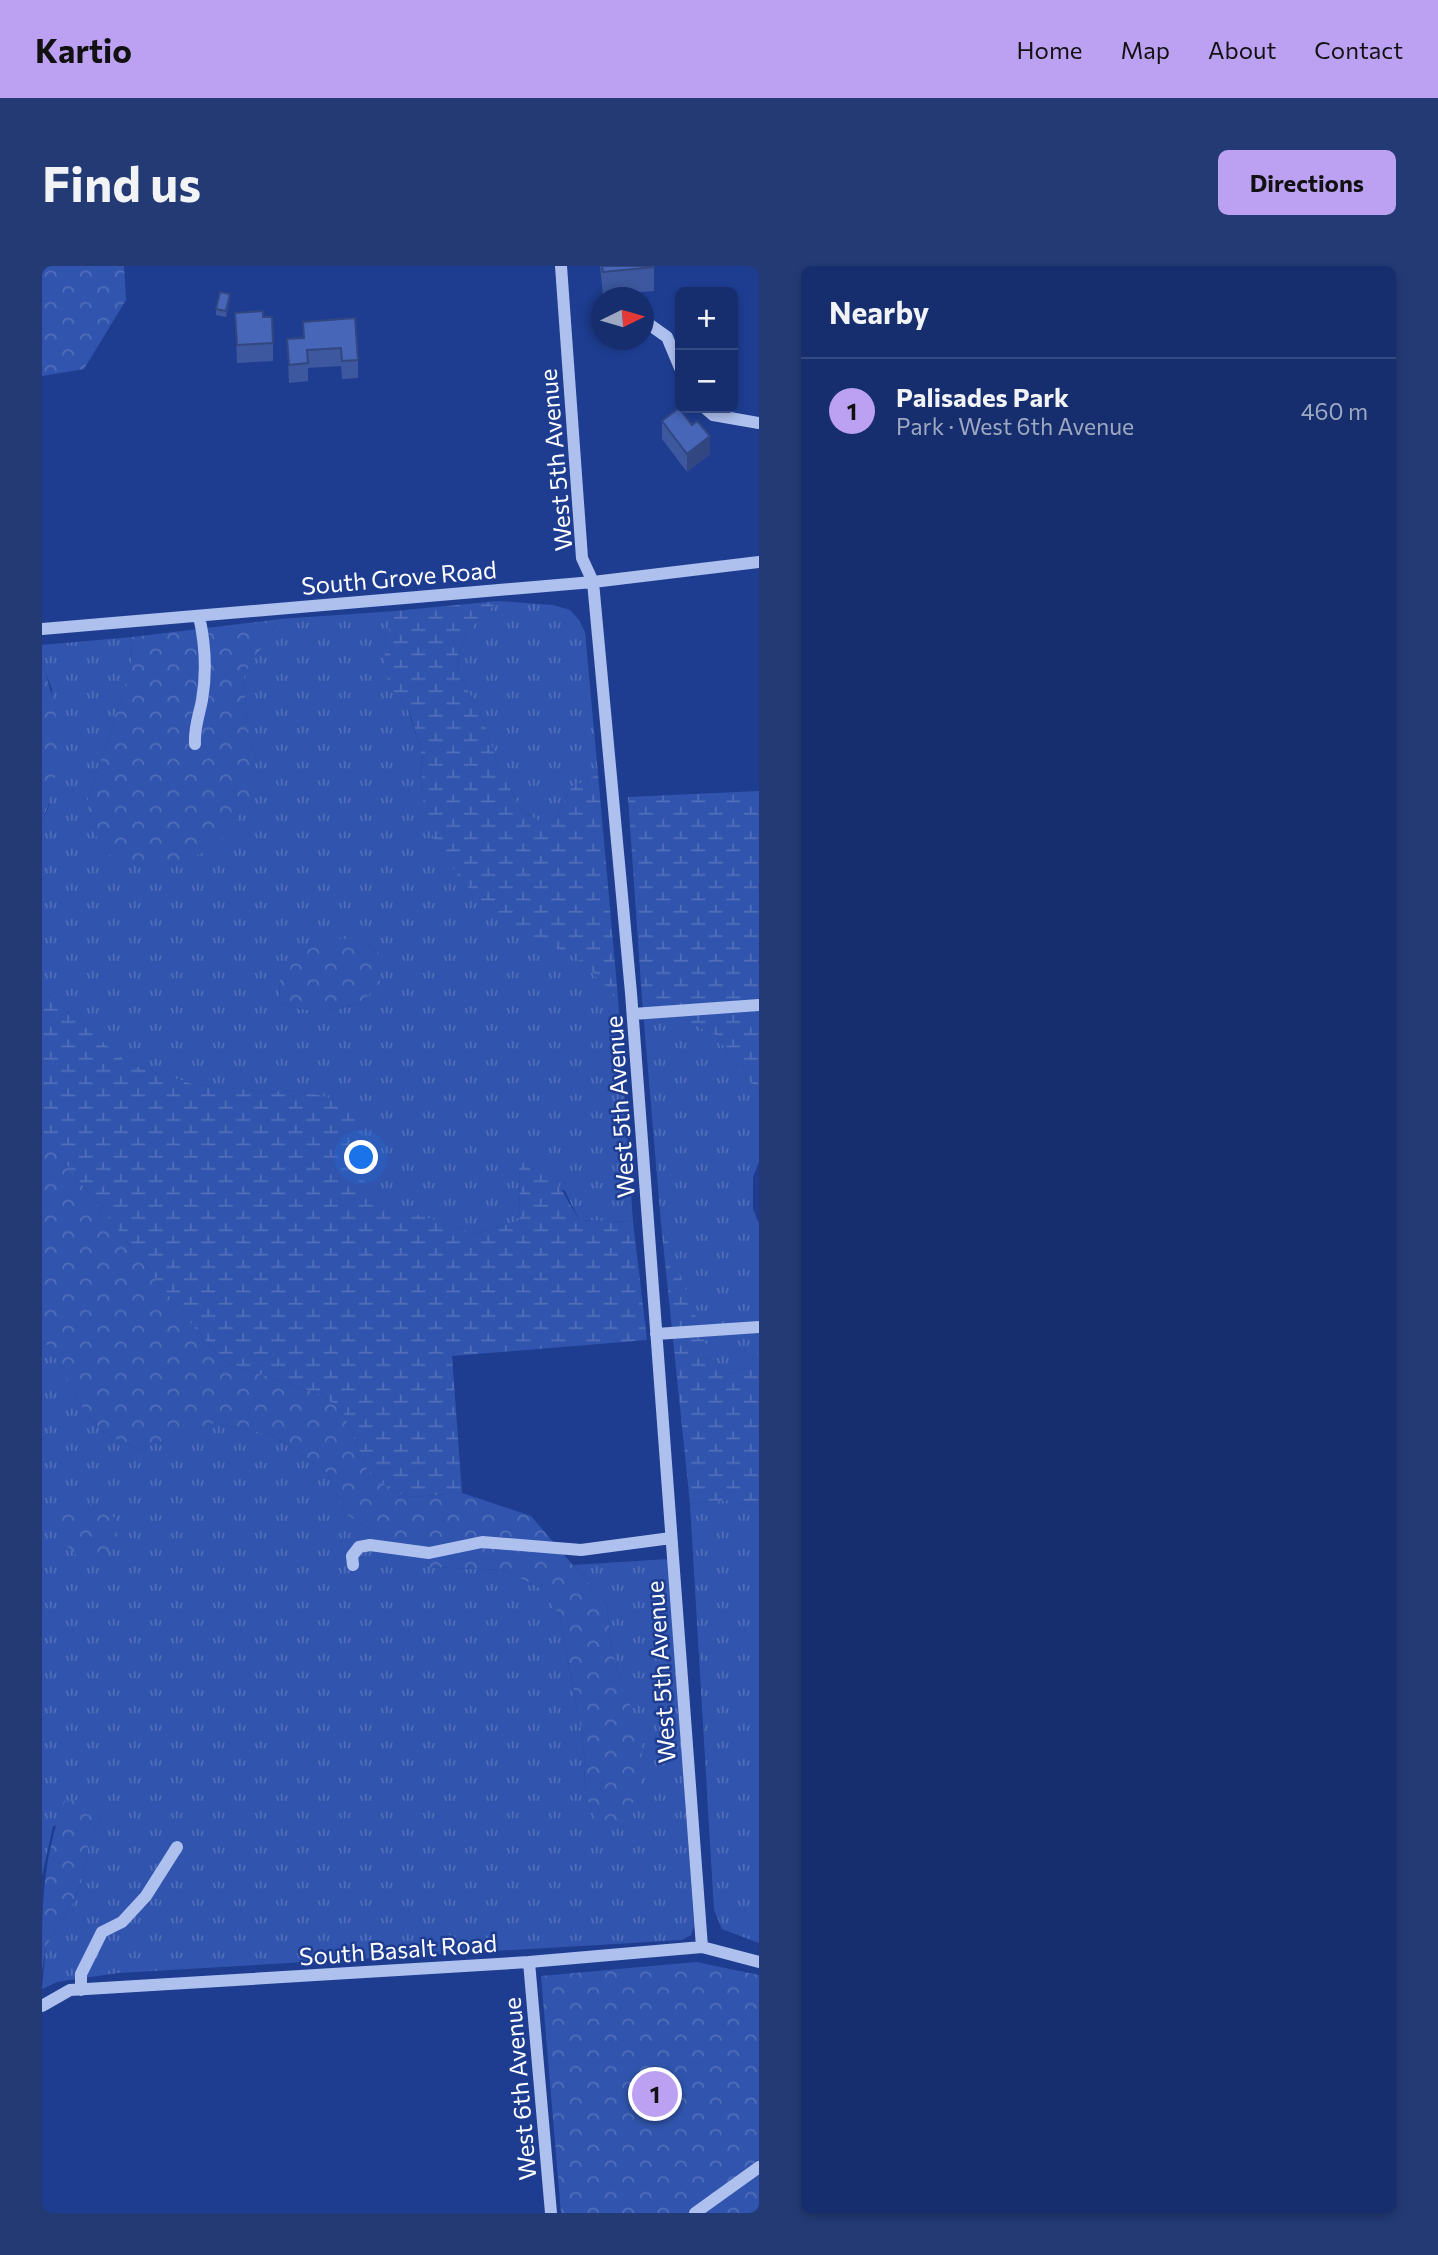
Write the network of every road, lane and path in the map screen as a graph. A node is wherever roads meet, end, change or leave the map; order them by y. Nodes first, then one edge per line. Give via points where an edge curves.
1 (561, 266) edge
2 (654, 328) edge
3 (675, 356) edge
4 (711, 413) edge
5 (759, 423) edge
6 (759, 562) edge
7 (593, 582) junction
8 (199, 616) junction
9 (42, 629) edge
10 (195, 744) dead end
11 (759, 1005) edge
12 (633, 1014) junction
13 (759, 1327) edge
14 (656, 1334) junction
15 (671, 1538) junction
16 (353, 1565) dead end
17 (177, 1847) dead end
18 (702, 1947) junction
19 (529, 1962) junction
20 (759, 1962) edge
21 (81, 1990) junction
22 (42, 2006) edge
23 (759, 2167) edge
24 (551, 2213) edge
25 (695, 2213) edge

1 - 7 street, West 5th Avenue via 582,558
2 - 3 street via 667,337
4 - 5 street
6 - 7 street, South Grove Road
7 - 8 street, South Grove Road
7 - 12 street, West 5th Avenue
8 - 9 street, South Grove Road
8 - 10 street via 205,656
11 - 12 street
12 - 14 street, West 5th Avenue
13 - 14 street
14 - 15 street, West 5th Avenue
15 - 16 street via 581,1550 482,1542 429,1553 370,1545 359,1547 352,1556
15 - 18 street, West 5th Avenue
17 - 21 street via 146,1896 122,1922 102,1932 81,1974
18 - 19 street, South Basalt Road
18 - 20 street, South Basalt Road
19 - 21 street, South Basalt Road
19 - 24 street, West 6th Avenue
21 - 22 street, South Basalt Road via 70,1990
23 - 25 street

